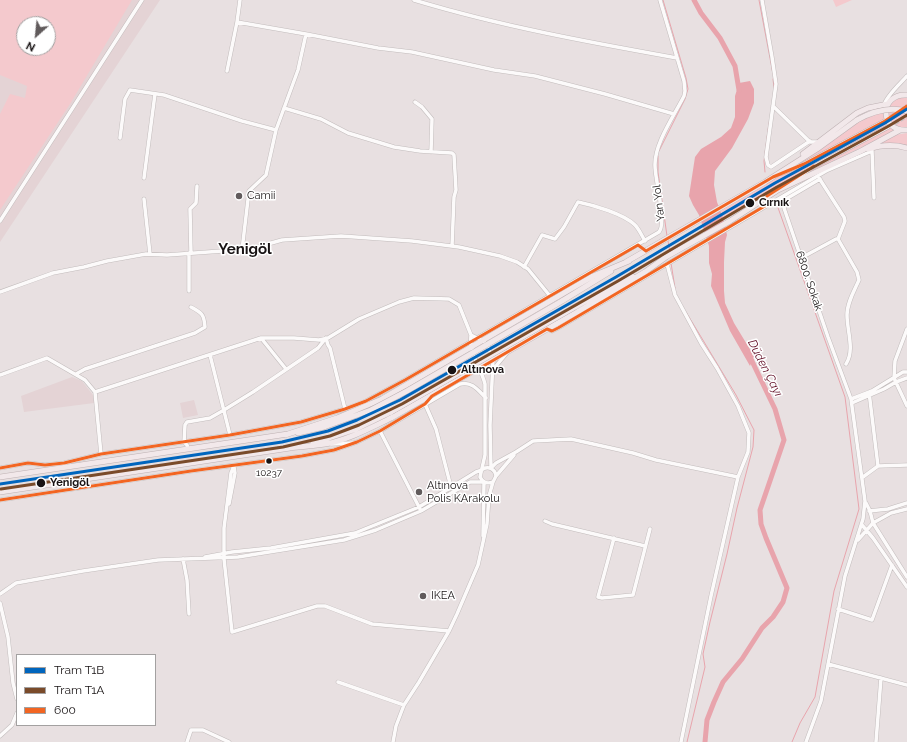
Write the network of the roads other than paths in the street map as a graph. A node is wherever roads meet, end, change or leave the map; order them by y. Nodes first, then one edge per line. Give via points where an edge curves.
1 (142, 0) edge
2 (240, 0) edge
3 (414, 0) edge
4 (660, 0) edge
5 (763, 0) edge
6 (237, 22) junction
7 (306, 34) junction
8 (677, 58) junction
9 (227, 70) dead end
10 (907, 76) edge
11 (155, 94) junction
12 (907, 95) edge
13 (416, 102) dead end
14 (886, 104) junction
15 (774, 106) junction
16 (284, 108) junction
17 (907, 111) edge
18 (674, 114) junction
19 (885, 121) tunnel mouth
20 (888, 127) tunnel mouth
21 (276, 130) junction
22 (900, 130) junction
23 (907, 130) edge
24 (120, 138) dead end
25 (821, 140) junction
26 (810, 142) junction
27 (907, 148) edge
28 (809, 150) junction
29 (861, 150) junction
30 (431, 152) junction
31 (782, 171) junction
32 (773, 177) junction
33 (144, 178) dead end
34 (819, 178) junction
35 (197, 186) dead end
36 (778, 190) junction
37 (874, 198) dead end
38 (144, 199) dead end
39 (0, 221) edge
40 (838, 239) junction
41 (645, 241) junction
42 (638, 245) junction
43 (452, 246) junction
44 (242, 250) junction
45 (646, 251) junction
46 (190, 253) junction
47 (150, 254) junction
48 (666, 257) junction
49 (801, 258) junction
50 (629, 261) junction
51 (667, 264) junction
52 (524, 267) junction
53 (653, 269) junction
54 (568, 285) junction
55 (577, 286) junction
56 (189, 291) dead end
57 (0, 292) edge
58 (550, 296) junction
59 (543, 305) junction
60 (191, 307) dead end
61 (907, 329) edge
62 (471, 335) junction
63 (261, 338) junction
64 (326, 338) junction
65 (477, 338) junction
66 (483, 341) junction
67 (470, 342) junction
68 (470, 348) junction
69 (509, 351) junction
70 (210, 355) junction
71 (493, 360) junction
72 (846, 364) dead end
73 (479, 368) junction
74 (286, 369) junction
75 (907, 372) edge
76 (76, 374) junction
77 (0, 375) edge
78 (491, 376) junction
79 (907, 378) edge
80 (484, 380) junction
81 (895, 380) junction
82 (476, 388) junction
83 (95, 392) junction
84 (869, 394) junction
85 (432, 396) junction
86 (486, 398) junction
87 (852, 401) junction
88 (425, 404) junction
89 (907, 406) edge
90 (345, 409) junction
91 (224, 410) junction
92 (380, 432) junction
93 (286, 434) junction
94 (230, 435) junction
95 (184, 442) junction
96 (179, 443) junction
97 (354, 443) junction
98 (326, 444) junction
99 (287, 448) junction
100 (188, 449) junction
101 (180, 450) junction
102 (516, 452) junction
103 (101, 454) junction
104 (190, 464) junction
105 (907, 465) edge
106 (172, 466) junction
107 (234, 466) junction
108 (878, 466) junction
109 (0, 468) edge
110 (491, 468) junction
111 (482, 470) junction
112 (187, 472) junction
113 (178, 473) junction
114 (496, 476) junction
115 (0, 477) edge
116 (863, 477) junction
117 (738, 478) junction
118 (483, 482) junction
119 (493, 482) junction
120 (451, 487) junction
121 (0, 492) edge
122 (0, 500) edge
123 (865, 501) junction
124 (907, 503) edge
125 (420, 509) junction
126 (907, 509) edge
127 (870, 511) junction
128 (864, 513) junction
129 (545, 521) dead end
130 (873, 523) junction
131 (862, 525) junction
132 (650, 529) dead end
133 (866, 531) junction
134 (614, 538) junction
135 (483, 541) junction
136 (856, 544) junction
137 (645, 546) junction
138 (225, 553) junction
139 (182, 559) junction
140 (198, 559) junction
141 (224, 559) junction
142 (892, 565) junction
143 (907, 577) edge
144 (907, 587) edge
145 (0, 594) edge
146 (0, 603) edge
147 (838, 609) junction
148 (189, 614) dead end
149 (448, 631) junction
150 (828, 664) junction
151 (881, 678) junction
152 (338, 682) dead end
153 (907, 685) edge
154 (16, 695) edge
155 (404, 705) junction
156 (16, 715) edge
157 (0, 736) edge
158 (187, 742) edge
159 (229, 742) edge
160 (393, 742) edge
161 (681, 742) edge
162 (806, 742) edge
163 (876, 742) edge

1 - 39 street
2 - 6 street
3 - 8 street via 471,17 533,31
4 - 8 street, Yan Yol
5 - 15 street via 775,78
6 - 7 street
6 - 9 street
7 - 16 street via 298,70
7 - 18 street via 535,76
8 - 18 street, Yan Yol via 685,91
10 - 14 street via 886,99
11 - 21 street
11 - 24 street via 130,90 125,99
11 - 33 street
12 - 14 highway via 900,95
13 - 30 street via 432,119
14 - 22 highway via 887,120
14 - 25 highway via 858,113
15 - 26 street
15 - 26 street via 766,157 768,165 771,167
16 - 21 street
16 - 30 street via 321,119 348,133 369,140 401,149
17 - 31 highway, bridge via 890,108 869,113
18 - 41 street, Yan Yol via 655,156 662,214 661,230
19 - 32 main road via 804,164
20 - 36 main road via 811,168
21 - 44 street via 266,175 250,191
22 - 23 highway
22 - 29 highway
25 - 26 street
25 - 28 highway
26 - 28 street
27 - 29 highway via 895,145
28 - 31 highway
29 - 36 highway
30 - 43 street via 454,155 456,190
31 - 32 highway
32 - 45 highway
34 - 37 street via 844,162 872,151
34 - 40 street via 844,217
34 - 49 street, 6800. Sokak via 786,199 784,208
34 - 51 street via 781,196
35 - 46 street via 196,203 190,209
36 - 48 highway
38 - 47 street
40 - 49 street
40 - 72 street via 859,280 851,295 846,314 850,354
41 - 42 street, Yan Yol
41 - 52 street via 635,225 623,217 578,202 555,239 542,235
42 - 45 street
42 - 54 street, Yan Yol
43 - 44 street via 342,236 282,240
43 - 52 street via 500,256
44 - 46 street
45 - 50 highway
46 - 47 street
46 - 56 street
47 - 57 street via 53,273
48 - 53 highway
48 - 99 highway, bridge via 372,422 335,436
49 - 87 street, 6800. Sokak
50 - 55 highway via 593,276
50 - 93 highway, bridge via 371,410 324,427
51 - 53 street
51 - 117 street via 675,295 738,406 749,433 748,452
52 - 58 street
53 - 69 highway
54 - 55 street
54 - 58 street, Yan Yol
55 - 59 highway
58 - 59 street
58 - 65 street, Yan Yol
59 - 66 highway
60 - 76 street via 204,317 205,327 195,333
61 - 81 street via 895,361
62 - 64 street via 458,305 454,302 449,299 414,298 359,320
62 - 65 street
62 - 67 street
63 - 64 street
63 - 70 street
63 - 74 street
64 - 74 street via 318,348
64 - 90 street
65 - 66 street
65 - 67 street, Yan Yol
66 - 68 highway
66 - 71 street via 488,346
67 - 68 street
67 - 90 street, Yan Yol via 366,401
68 - 73 street
68 - 93 highway via 382,399 337,418
69 - 71 highway
69 - 78 street
70 - 83 street
70 - 91 street
71 - 73 highway
71 - 78 street
73 - 80 street
73 - 85 highway
74 - 91 street
75 - 81 street via 903,372
76 - 77 street via 47,358
76 - 83 street
78 - 110 street
79 - 81 street
80 - 82 street via 482,385
80 - 86 street
81 - 84 street via 884,389
81 - 89 street
82 - 86 street
82 - 88 street via 470,383 460,384
83 - 103 street
84 - 87 street
84 - 108 street
85 - 88 street
85 - 98 highway via 363,432
86 - 111 street via 485,455
87 - 116 street, 6800. Sokak
88 - 92 street
88 - 120 street via 436,429
90 - 94 street, Yan Yol via 301,422
91 - 94 street
91 - 95 street via 210,418 187,422
92 - 97 street
92 - 125 street
93 - 100 highway
94 - 95 street, Yan Yol
95 - 96 street, Yan Yol
95 - 100 street
96 - 101 street
96 - 103 street, Yan Yol
97 - 98 street
97 - 107 street via 334,450
98 - 99 highway
99 - 104 highway
100 - 101 highway
101 - 115 highway
102 - 110 street
102 - 114 street
102 - 117 street via 533,441 571,439
103 - 109 street, Yan Yol via 64,463 28,463
104 - 106 highway
104 - 112 street
105 - 108 street
106 - 113 street
106 - 121 highway
107 - 112 street
107 - 138 street via 224,528
108 - 116 street
110 - 111 street
110 - 114 street
111 - 118 street via 480,475
111 - 120 street
112 - 113 street
113 - 122 street
114 - 119 street
116 - 123 street, 6800. Sokak
117 - 161 street
118 - 119 street
118 - 125 street via 470,482
118 - 135 street
119 - 135 street
120 - 125 street
123 - 127 street
123 - 128 street
124 - 127 street
125 - 138 street via 355,533 271,548
125 - 141 street via 376,530 344,540
126 - 130 street via 891,513
127 - 128 street
127 - 130 street
128 - 131 street
129 - 134 street
130 - 133 street
130 - 143 street
131 - 133 street
131 - 136 street
132 - 137 street
133 - 136 street
133 - 142 street
134 - 137 street
134 - 137 street via 598,597 633,595
135 - 149 street via 478,565
136 - 147 street via 844,576
138 - 140 street
138 - 141 street
139 - 140 street
139 - 145 street via 16,583
139 - 148 street via 187,580
140 - 141 street
141 - 149 street via 232,632 317,606 325,606 372,624
142 - 144 street
142 - 147 street via 872,620
146 - 154 street via 8,637 12,683
147 - 150 street
149 - 155 street
150 - 151 street
150 - 162 street via 821,701
151 - 153 street
151 - 163 street
152 - 155 street
155 - 160 street
156 - 157 street via 12,725
158 - 159 street via 191,730 203,730

